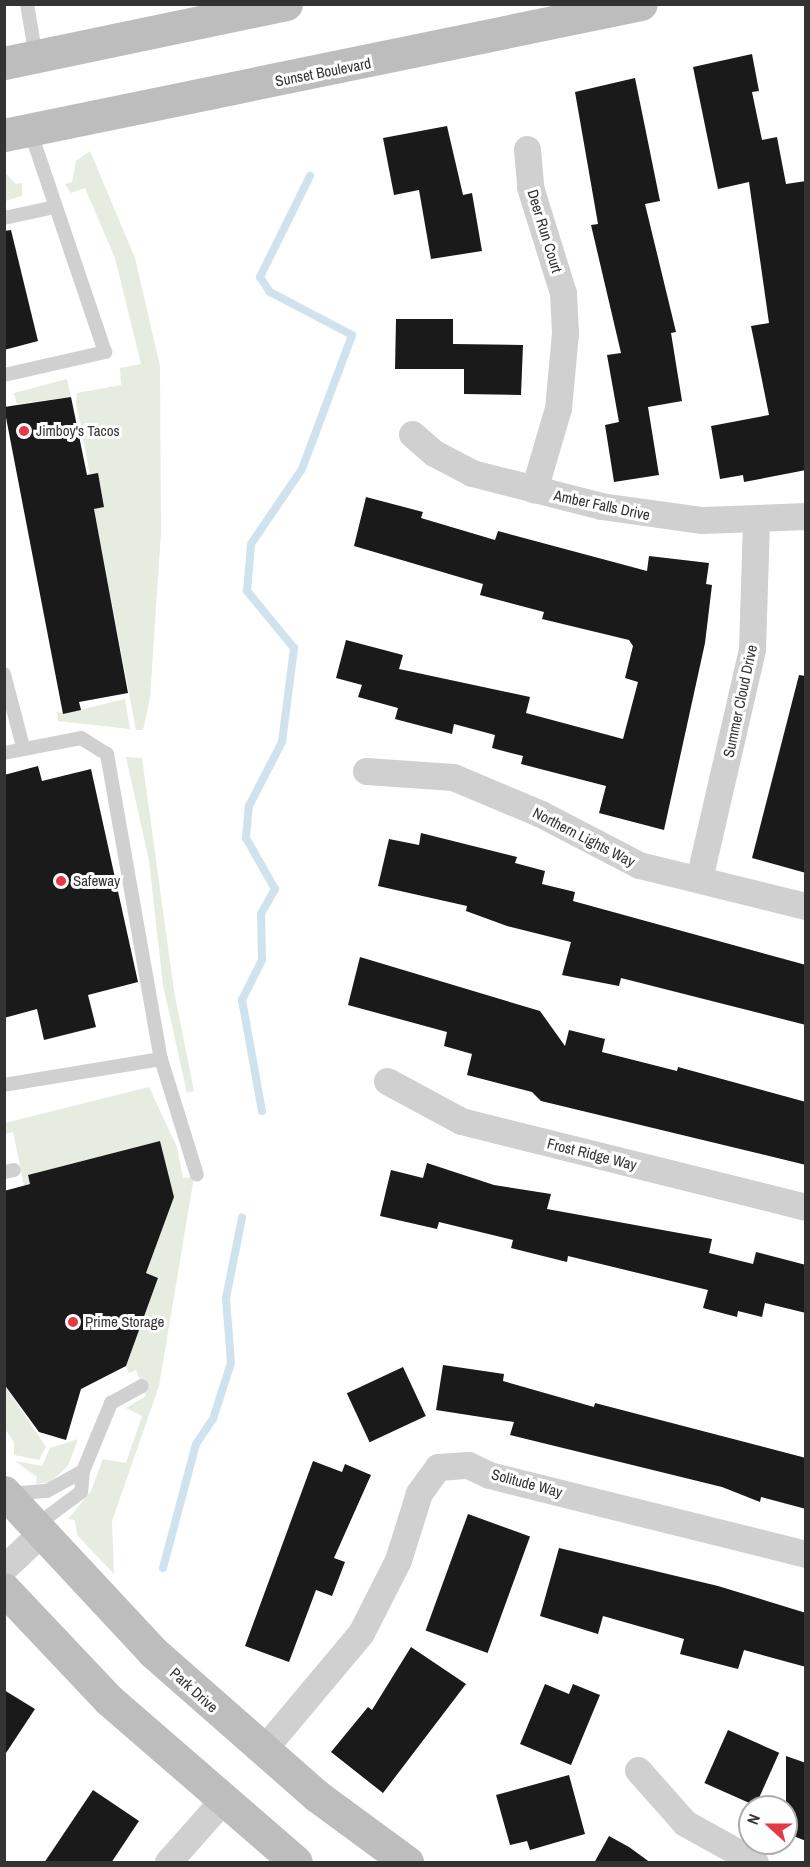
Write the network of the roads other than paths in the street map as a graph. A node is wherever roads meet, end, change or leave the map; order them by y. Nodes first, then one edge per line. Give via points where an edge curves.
1 (27, 4) edge
2 (286, 4) edge
3 (641, 4) edge
4 (36, 57) junction
5 (4, 63) edge
6 (17, 132) edge
7 (527, 149) dead end
8 (55, 207) junction
9 (4, 218) edge
10 (4, 375) edge
11 (412, 434) dead end
12 (534, 490) junction
13 (806, 516) edge
14 (756, 521) junction
15 (4, 674) edge
16 (23, 747) junction
17 (4, 753) edge
18 (366, 771) dead end
19 (699, 879) junction
20 (806, 906) edge
21 (161, 1059) junction
22 (387, 1081) dead end
23 (4, 1085) edge
24 (197, 1175) dead end
25 (806, 1207) edge
26 (142, 1386) dead end
27 (83, 1471) junction
28 (6, 1493) edge
29 (38, 1529) junction
30 (806, 1554) edge
31 (4, 1568) edge
32 (4, 1590) edge
33 (262, 1751) junction
34 (638, 1770) dead end
35 (221, 1802) junction
36 (168, 1863) edge
37 (296, 1863) edge
38 (407, 1863) edge
39 (755, 1863) edge

1 - 4 lane
2 - 4 main road
3 - 6 main road, Sunset Boulevard
4 - 5 main road
6 - 8 lane
7 - 12 street, Deer Run Court via 530,187 561,282 565,333 558,408
8 - 9 lane
8 - 10 lane via 105,352
11 - 12 street, Amber Falls Drive via 434,453 472,473
12 - 14 street, Amber Falls Drive via 658,516
13 - 14 street, Amber Falls Drive
14 - 19 street, Summer Cloud Drive via 755,624 749,667
15 - 16 lane
16 - 17 lane
16 - 21 lane via 81,738 107,754
18 - 19 street, Northern Lights Way via 453,777 541,814 617,857
19 - 20 street, Northern Lights Way
21 - 23 lane
21 - 24 lane
22 - 25 street, Frost Ridge Way via 461,1121
26 - 27 lane via 111,1403
27 - 28 lane via 47,1491
27 - 29 lane via 81,1492
28 - 29 main road, Park Drive
29 - 31 street
29 - 33 main road, Park Drive via 153,1652
30 - 33 street, Solitude Way via 489,1475 468,1465 438,1467 419,1493 398,1560 361,1633
32 - 35 main road via 109,1701
33 - 38 main road, Park Drive
34 - 39 street via 685,1823
35 - 36 street
35 - 37 main road

